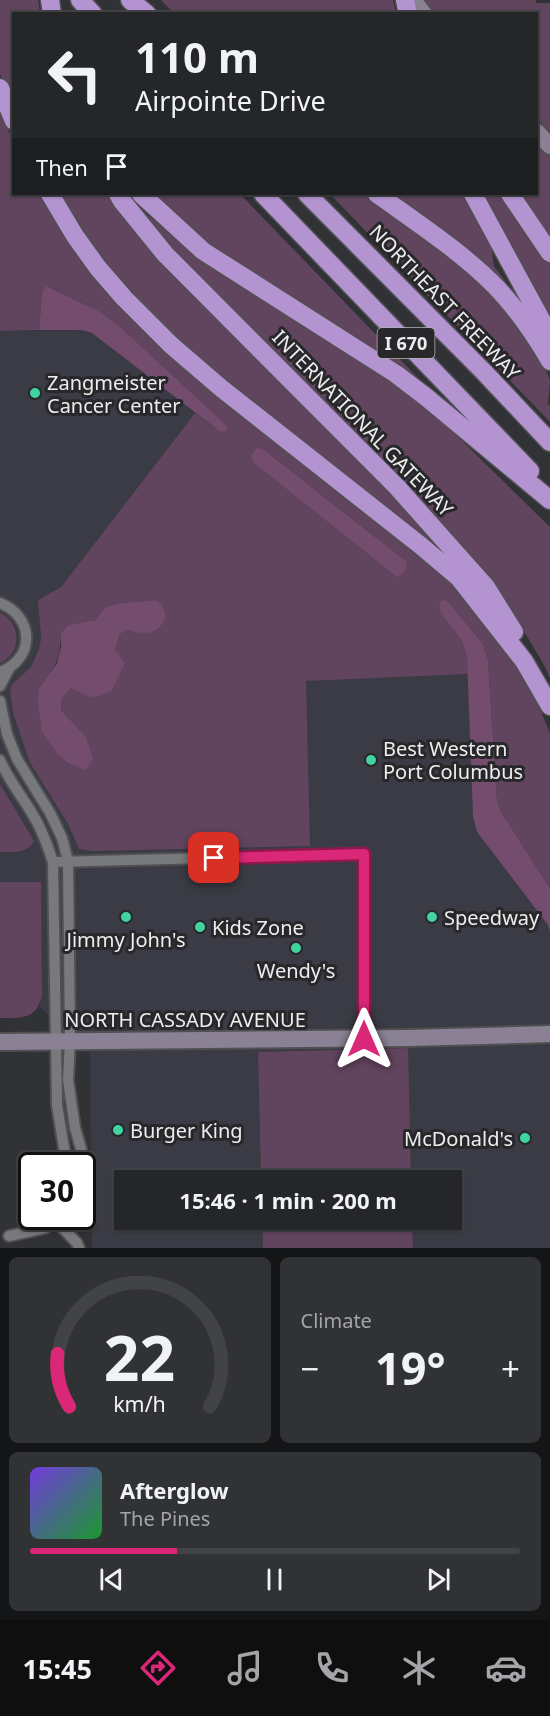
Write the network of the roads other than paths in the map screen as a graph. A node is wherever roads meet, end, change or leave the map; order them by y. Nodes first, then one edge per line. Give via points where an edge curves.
1 (80, 0) edge
2 (125, 0) edge
3 (130, 0) edge
4 (412, 0) edge
5 (91, 12) edge
6 (135, 12) edge
7 (145, 12) edge
8 (422, 12) edge
9 (0, 88) edge
10 (12, 116) edge
11 (538, 133) edge
12 (550, 146) edge
13 (51, 195) edge
14 (119, 195) edge
15 (142, 195) edge
16 (264, 195) edge
17 (308, 195) edge
18 (378, 195) edge
19 (474, 195) edge
20 (511, 195) edge
21 (550, 253) edge
22 (550, 336) edge
23 (550, 361) edge
24 (550, 442) edge
25 (550, 492) edge
26 (550, 500) edge
27 (0, 603) edge
28 (4, 670) edge
29 (0, 686) edge
30 (0, 701) edge
31 (550, 704) edge
32 (0, 760) edge
33 (68, 861) junction
34 (52, 862) junction
35 (550, 1034) edge
36 (364, 1039) junction
37 (63, 1040) junction
38 (0, 1042) edge
39 (65, 1152) edge
40 (81, 1152) edge
41 (36, 1230) edge
42 (67, 1230) edge
43 (9, 1236) dead end
44 (79, 1248) edge

1 - 5 highway
2 - 6 highway
3 - 7 highway
4 - 8 main road
9 - 10 highway
11 - 12 main road
13 - 31 highway via 99,268 171,345 459,578 524,661
14 - 31 highway, INTERNATIONAL GATEWAY via 165,254 397,487 486,587 530,657
15 - 26 highway via 203,251 396,374
16 - 25 highway, I 670
17 - 24 highway, NORTHEAST FREEWAY / I 670
18 - 23 highway via 472,265 496,288 520,315
19 - 22 highway
20 - 21 highway
27 - 28 street via 20,617 26,639 18,661
28 - 29 street
30 - 33 street via 17,759 50,813
32 - 34 street via 38,824
33 - 34 street
33 - 36 street via 364,854
33 - 37 street
34 - 37 street
35 - 36 main road, NORTH CASSADY AVENUE
36 - 37 main road, NORTH CASSADY AVENUE
37 - 38 main road, NORTH CASSADY AVENUE
37 - 39 street via 57,1105
37 - 40 street
41 - 43 street
42 - 44 street

